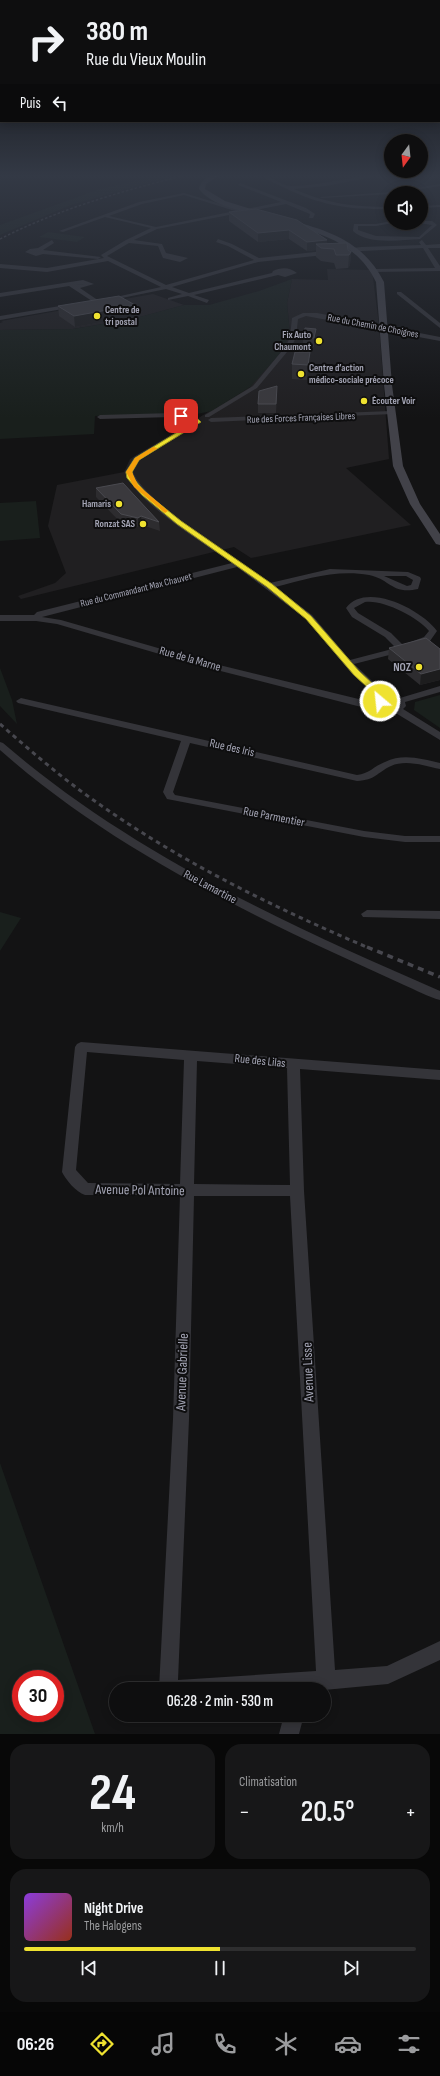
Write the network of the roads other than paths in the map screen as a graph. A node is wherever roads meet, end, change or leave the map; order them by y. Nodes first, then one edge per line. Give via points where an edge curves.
1 (81, 256) edge
2 (102, 256) edge
3 (250, 256) edge
4 (298, 256) edge
5 (364, 256) edge
6 (431, 256) edge
7 (106, 259) junction
8 (258, 260) junction
9 (0, 266) edge
10 (440, 269) edge
11 (376, 271) junction
12 (276, 274) dead end
13 (166, 287) junction
14 (399, 293) dead end
15 (0, 295) edge
16 (189, 295) junction
17 (170, 299) dead end
18 (207, 300) dead end
19 (97, 302) junction
20 (0, 318) edge
21 (440, 326) edge
22 (383, 328) junction
23 (440, 339) edge
24 (391, 414) junction
25 (100, 417) dead end
26 (209, 418) junction
27 (196, 420) junction
28 (440, 542) edge
29 (238, 564) junction
30 (371, 572) junction
31 (270, 586) junction
32 (0, 618) edge
33 (36, 618) junction
34 (402, 649) junction
35 (348, 663) junction
36 (440, 689) edge
37 (21, 701) dead end
38 (382, 702) junction
39 (398, 705) junction
40 (440, 737) edge
41 (187, 738) junction
42 (0, 745) edge
43 (440, 766) edge
44 (440, 839) edge
45 (367, 914) dead end
46 (440, 916) edge
47 (440, 996) edge
48 (81, 1047) joint
49 (191, 1055) junction
50 (293, 1064) junction
51 (440, 1075) edge
52 (188, 1191) junction
53 (297, 1191) junction
54 (440, 1650) edge
55 (326, 1680) junction
56 (168, 1682) edge
57 (318, 1682) edge
58 (292, 1722) edge
59 (289, 1734) edge

1 - 7 street
2 - 7 street
3 - 8 street
4 - 8 street
5 - 11 street
6 - 10 street
7 - 9 street via 47,270
7 - 13 street
8 - 13 street
10 - 11 street
11 - 22 street via 380,282
12 - 16 street
13 - 16 street
13 - 19 street
14 - 21 street
15 - 19 street via 73,286
16 - 17 street
16 - 18 street
19 - 20 street
22 - 23 street, Rue du Chemin de Choignes
22 - 24 street
22 - 26 street, Rue du Chemin de Choignes via 305,314 295,318 293,337 289,346 255,387
24 - 26 street, Rue des Forces Françaises Libres
24 - 28 street via 398,466 414,504
25 - 27 street via 173,415
26 - 27 street
27 - 29 street via 137,459 129,472 130,478 144,494 179,522
29 - 31 street
29 - 33 street, Rue du Commandant Max Chauvet via 40,614
30 - 30 street via 406,589 415,587 417,583 417,579 408,574
30 - 31 street via 330,571
31 - 35 street via 309,617
32 - 33 street, Rue de la Marne
33 - 38 street, Rue de la Marne via 369,706
34 - 34 street via 427,640 432,631 430,626 424,620 378,600 354,602 350,608 355,615 388,635
34 - 35 street
35 - 38 street
36 - 39 street
37 - 41 street, Rue des Iris
38 - 39 street, Rue de la Marne via 392,698
39 - 40 street
41 - 43 street, Rue des Iris via 357,778 369,778 392,762 408,760
41 - 44 street, Rue Parmentier via 168,792 171,797 364,834 405,839
42 - 47 street, Rue Lamartine via 68,799 165,862 276,920
45 - 46 street
48 - 49 street, Rue des Lilas
48 - 52 street, Avenue Pol Antoine via 69,1172 86,1189
49 - 50 street, Rue des Lilas
49 - 52 street, Avenue Gabrielle
50 - 51 street, Rue des Lilas
50 - 53 street, Avenue Lisse
52 - 53 street, Avenue Pol Antoine
52 - 56 street, Avenue Gabrielle via 181,1419
53 - 55 street, Avenue Lisse
54 - 55 street via 388,1675
55 - 57 street
58 - 59 street

